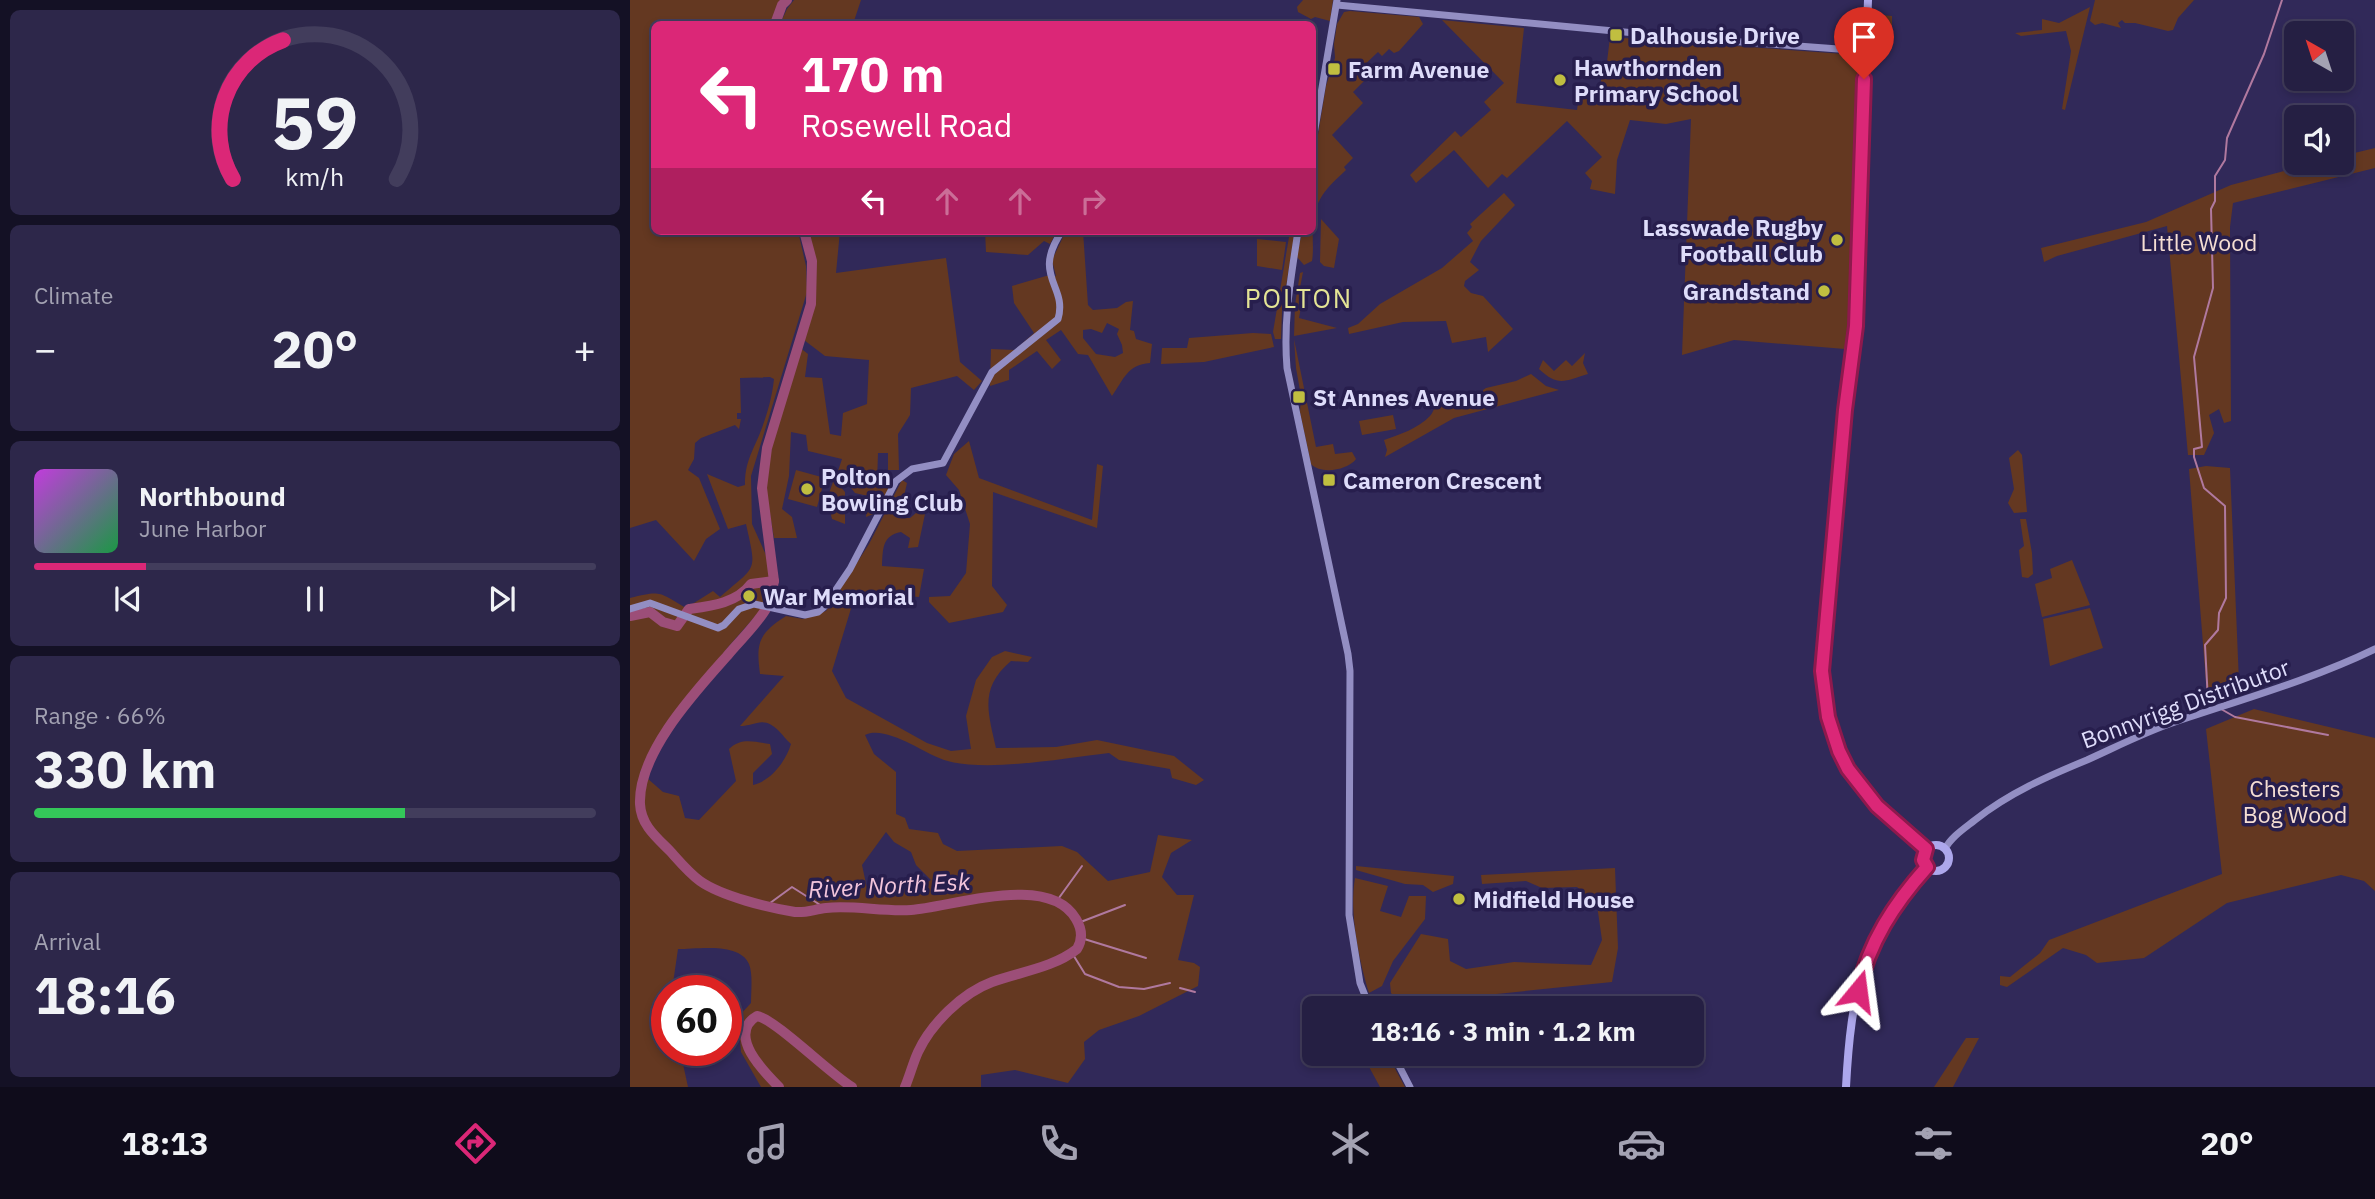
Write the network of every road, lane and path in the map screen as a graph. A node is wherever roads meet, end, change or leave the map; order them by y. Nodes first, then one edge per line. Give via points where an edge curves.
1 (1868, 0) edge
2 (1337, 3) edge
3 (1865, 51) junction
4 (1316, 123) edge
5 (1060, 235) edge
6 (1297, 235) edge
7 (630, 608) edge
8 (2375, 649) edge
9 (1926, 849) junction
10 (1945, 849) junction
11 (1927, 867) junction
12 (1365, 996) edge
13 (1399, 1066) edge
14 (1410, 1087) edge
15 (1846, 1087) edge

1 - 3 main road
2 - 3 street
2 - 4 street
3 - 9 main road via 1856,326 1822,671 1828,717 1848,769 1877,806
5 - 7 street via 1049,263 1059,300 1058,319 992,372 943,463 912,469 896,481 825,606 805,615 754,604 739,609 718,628 650,603
6 - 12 street via 1286,308 1287,368 1350,671 1349,915
8 - 10 street, Bonnyrigg Distributor via 2293,684 2172,723 2019,790 1964,828
9 - 10 main road via 1934,845
9 - 11 main road via 1923,860
10 - 11 main road via 1947,866 1939,871
11 - 15 main road via 1899,898 1863,969 1853,1013
13 - 14 street

